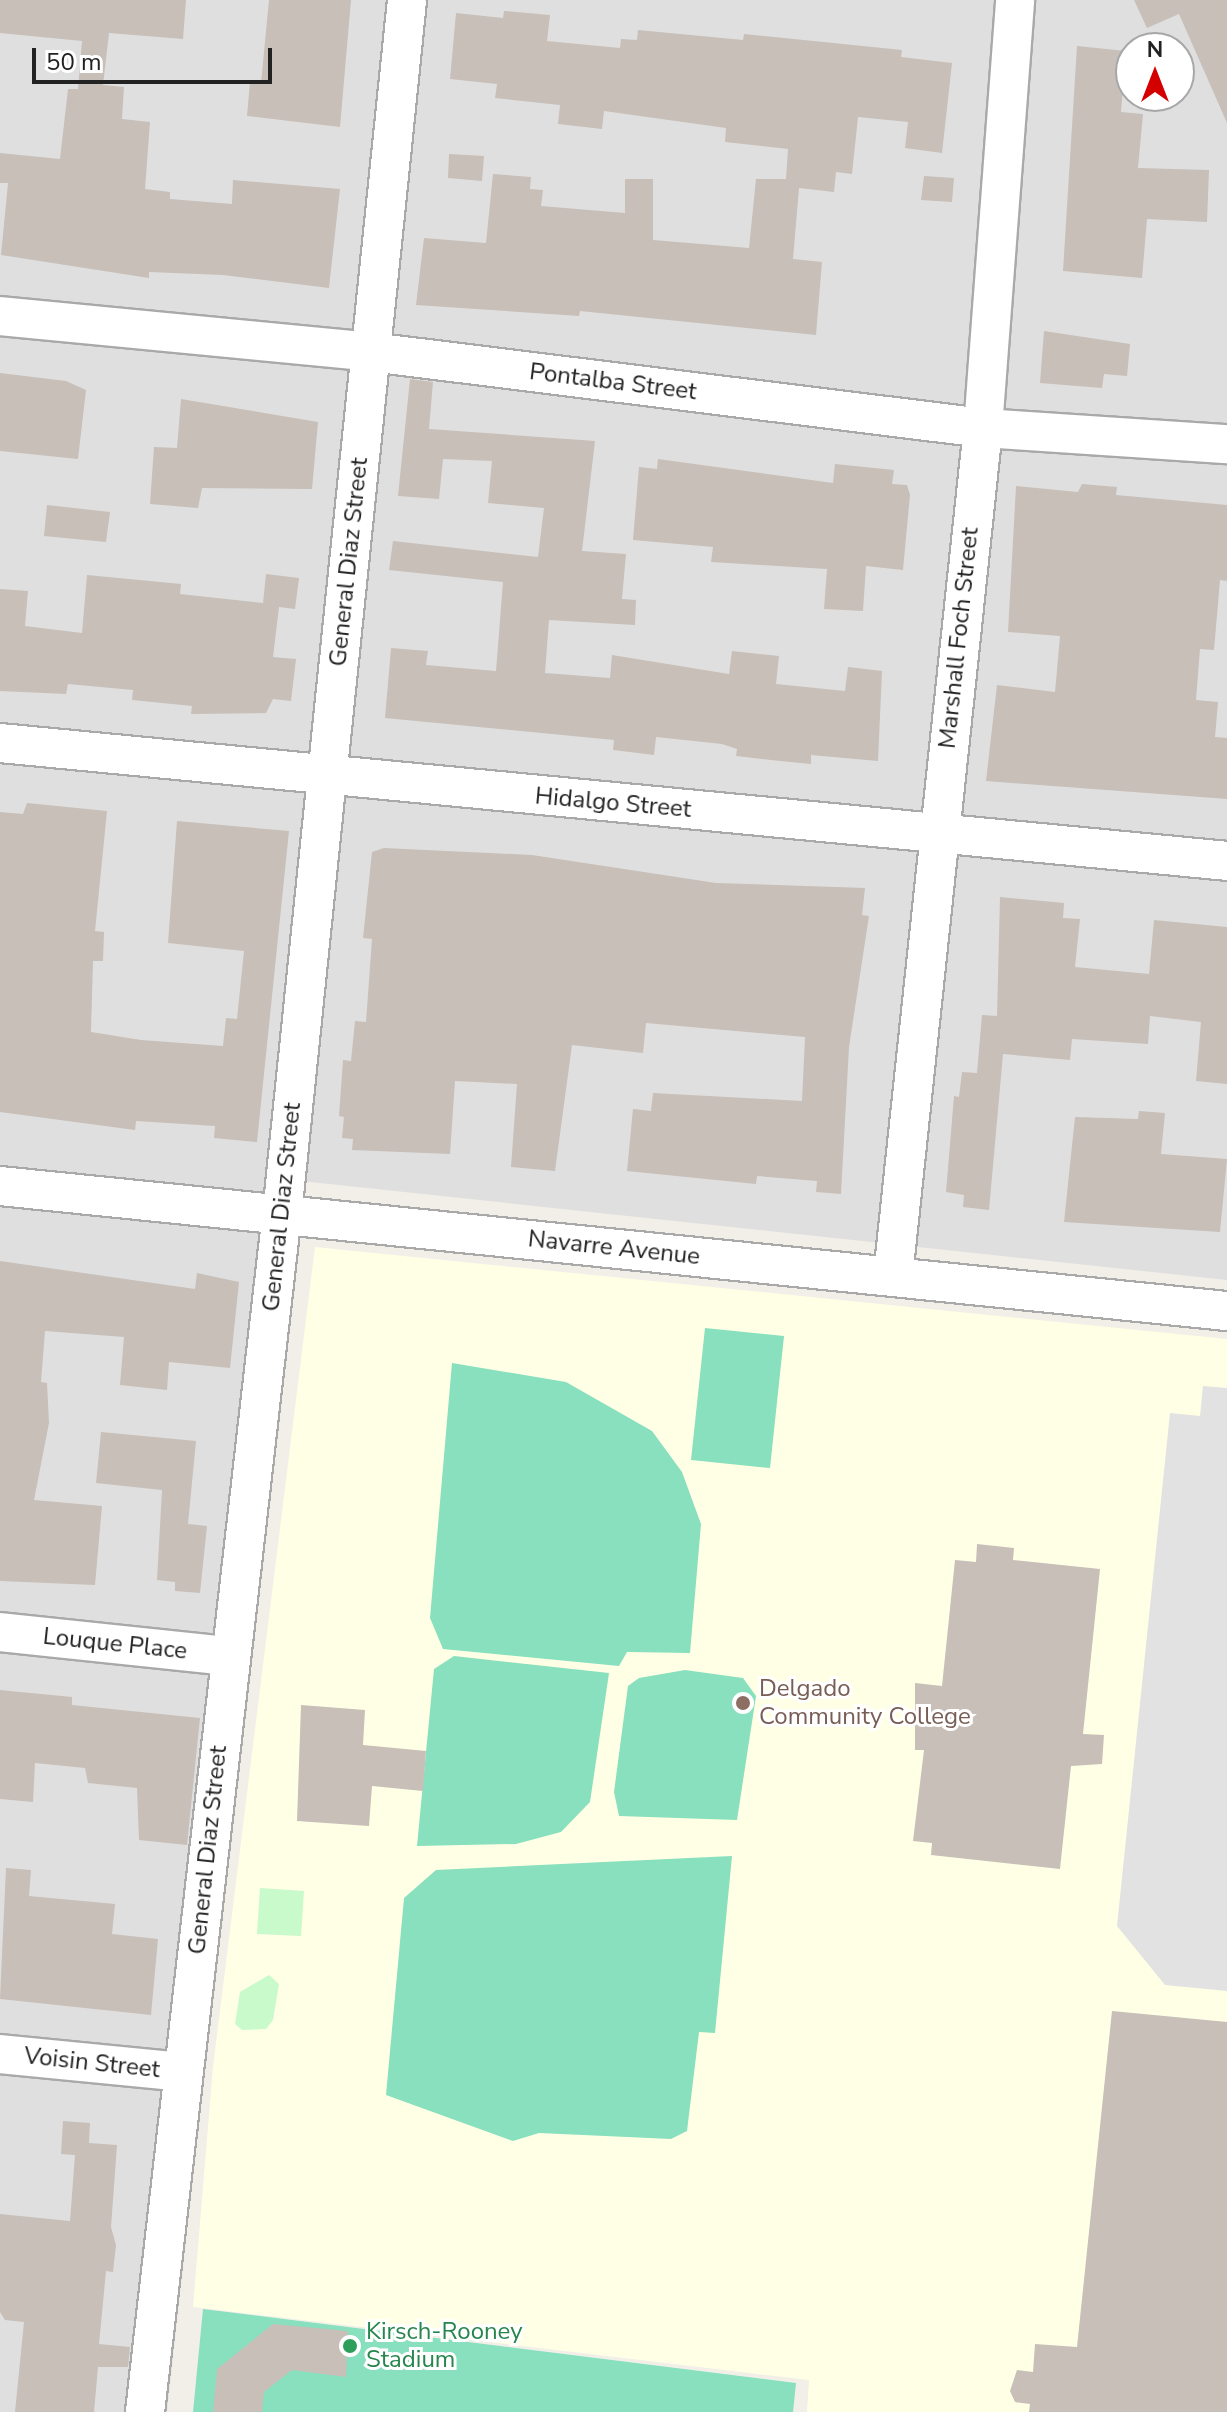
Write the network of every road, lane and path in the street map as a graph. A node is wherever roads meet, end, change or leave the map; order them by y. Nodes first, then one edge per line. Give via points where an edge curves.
1 (407, 0) edge
2 (1015, 0) edge
3 (0, 316) edge
4 (371, 352) junction
5 (983, 428) junction
6 (1227, 444) edge
7 (0, 743) edge
8 (327, 777) junction
9 (938, 832) junction
10 (1227, 861) edge
11 (0, 1186) edge
12 (282, 1214) junction
13 (893, 1276) junction
14 (1227, 1311) edge
15 (0, 1632) edge
16 (229, 1656) junction
17 (0, 2054) edge
18 (183, 2072) junction
19 (145, 2412) edge

1 - 4 street, General Diaz Street
2 - 5 street, Marshall Foch Street
3 - 4 street, Pontalba Street
4 - 5 street, Pontalba Street
4 - 8 street, General Diaz Street
5 - 6 street, Pontalba Street
5 - 9 street, Marshall Foch Street
7 - 8 street, Hidalgo Street
8 - 9 street, Hidalgo Street
8 - 12 street, General Diaz Street
9 - 10 street, Hidalgo Street
9 - 13 street, Marshall Foch Street
11 - 12 street, Navarre Avenue
12 - 13 street, Navarre Avenue
12 - 16 street, General Diaz Street
13 - 14 street, Navarre Avenue
15 - 16 street, Louque Place
16 - 18 street, General Diaz Street
17 - 18 street, Voisin Street
18 - 19 street, General Diaz Street

